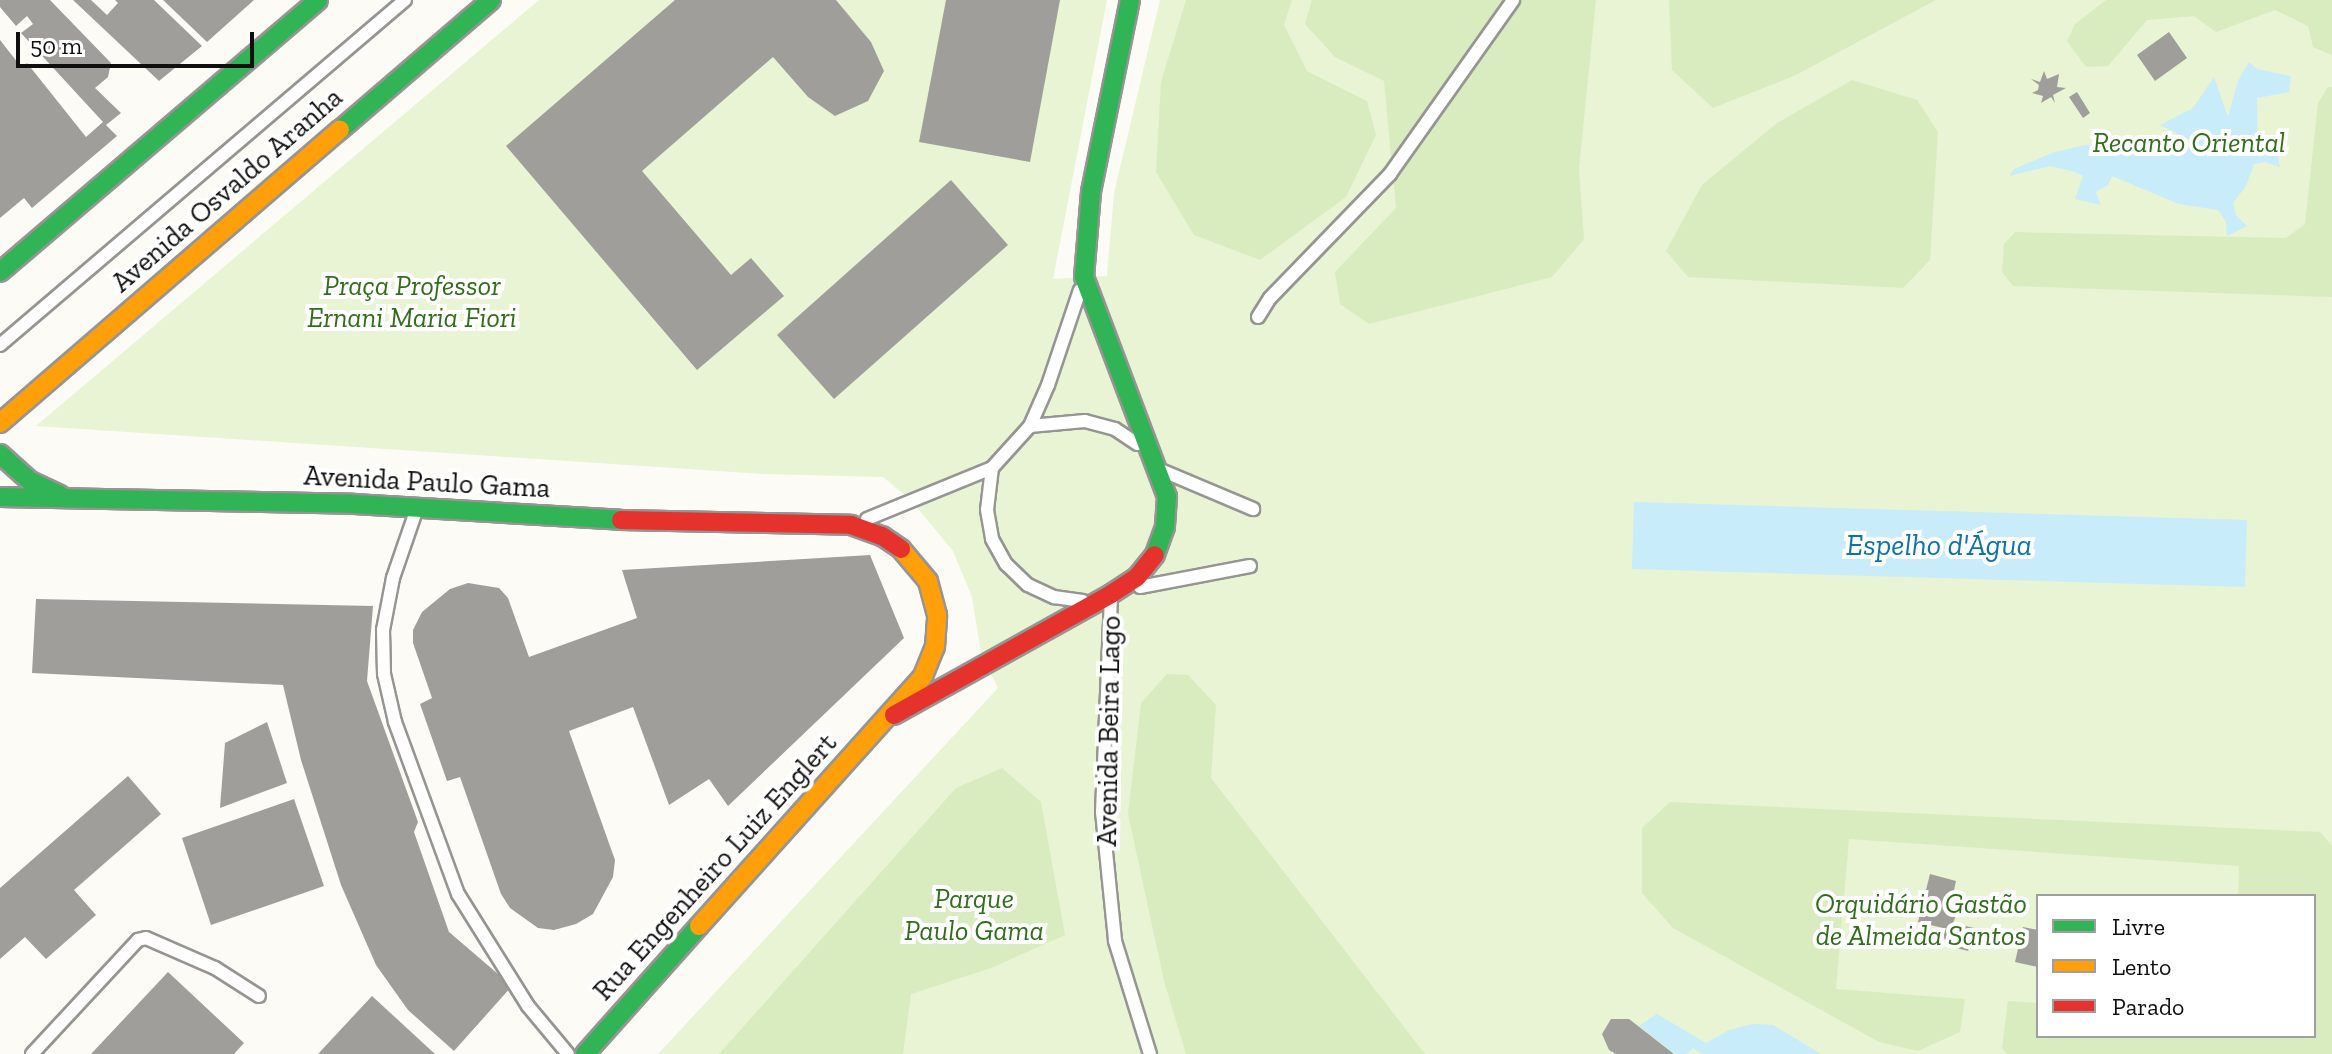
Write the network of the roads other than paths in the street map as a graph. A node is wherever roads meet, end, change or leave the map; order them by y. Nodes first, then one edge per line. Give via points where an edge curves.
1 (318, 0) edge
2 (405, 0) edge
3 (491, 0) edge
4 (1130, 0) edge
5 (1513, 0) edge
6 (0, 272) edge
7 (1084, 277) junction
8 (1258, 317) dead end
9 (0, 345) edge
10 (0, 423) edge
11 (1030, 426) junction
12 (0, 454) edge
13 (992, 468) junction
14 (1156, 468) junction
15 (0, 497) edge
16 (67, 498) junction
17 (417, 508) junction
18 (1253, 509) dead end
19 (851, 525) junction
20 (1250, 566) dead end
21 (1111, 594) junction
22 (887, 719) junction
23 (259, 996) dead end
24 (32, 1054) edge
25 (568, 1054) edge
26 (585, 1054) edge
27 (1150, 1054) edge

1 - 6 main road
2 - 9 lane
3 - 10 main road, Avenida Osvaldo Aranha
4 - 7 main road via 1091,192
5 - 8 lane via 1390,174 1270,298
7 - 11 lane, Avenida Paulo Gama
7 - 14 main road
11 - 13 lane, Avenida Paulo Gama
11 - 14 lane via 1085,421 1115,429 1139,446
12 - 16 main road via 30,481
13 - 19 lane, Avenida Paulo Gama
13 - 21 lane via 987,510 992,539 1006,564 1028,585 1054,597 1082,601
14 - 18 lane
14 - 21 main road via 1167,497 1156,554 1137,577
15 - 16 main road, Avenida Paulo Gama
16 - 17 main road, Avenida Paulo Gama
17 - 19 main road, Avenida Paulo Gama via 771,526
17 - 25 lane via 393,578 383,630 384,674 395,722 458,894 528,1006
19 - 22 main road, Avenida Paulo Gama via 882,536 907,553 928,581 937,615 935,647 923,676
20 - 21 lane
21 - 22 main road
21 - 27 lane, Avenida Beira Lago via 1102,812 1115,941
22 - 26 main road, Rua Engenheiro Luiz Englert
23 - 24 lane via 215,968 146,938 138,940

